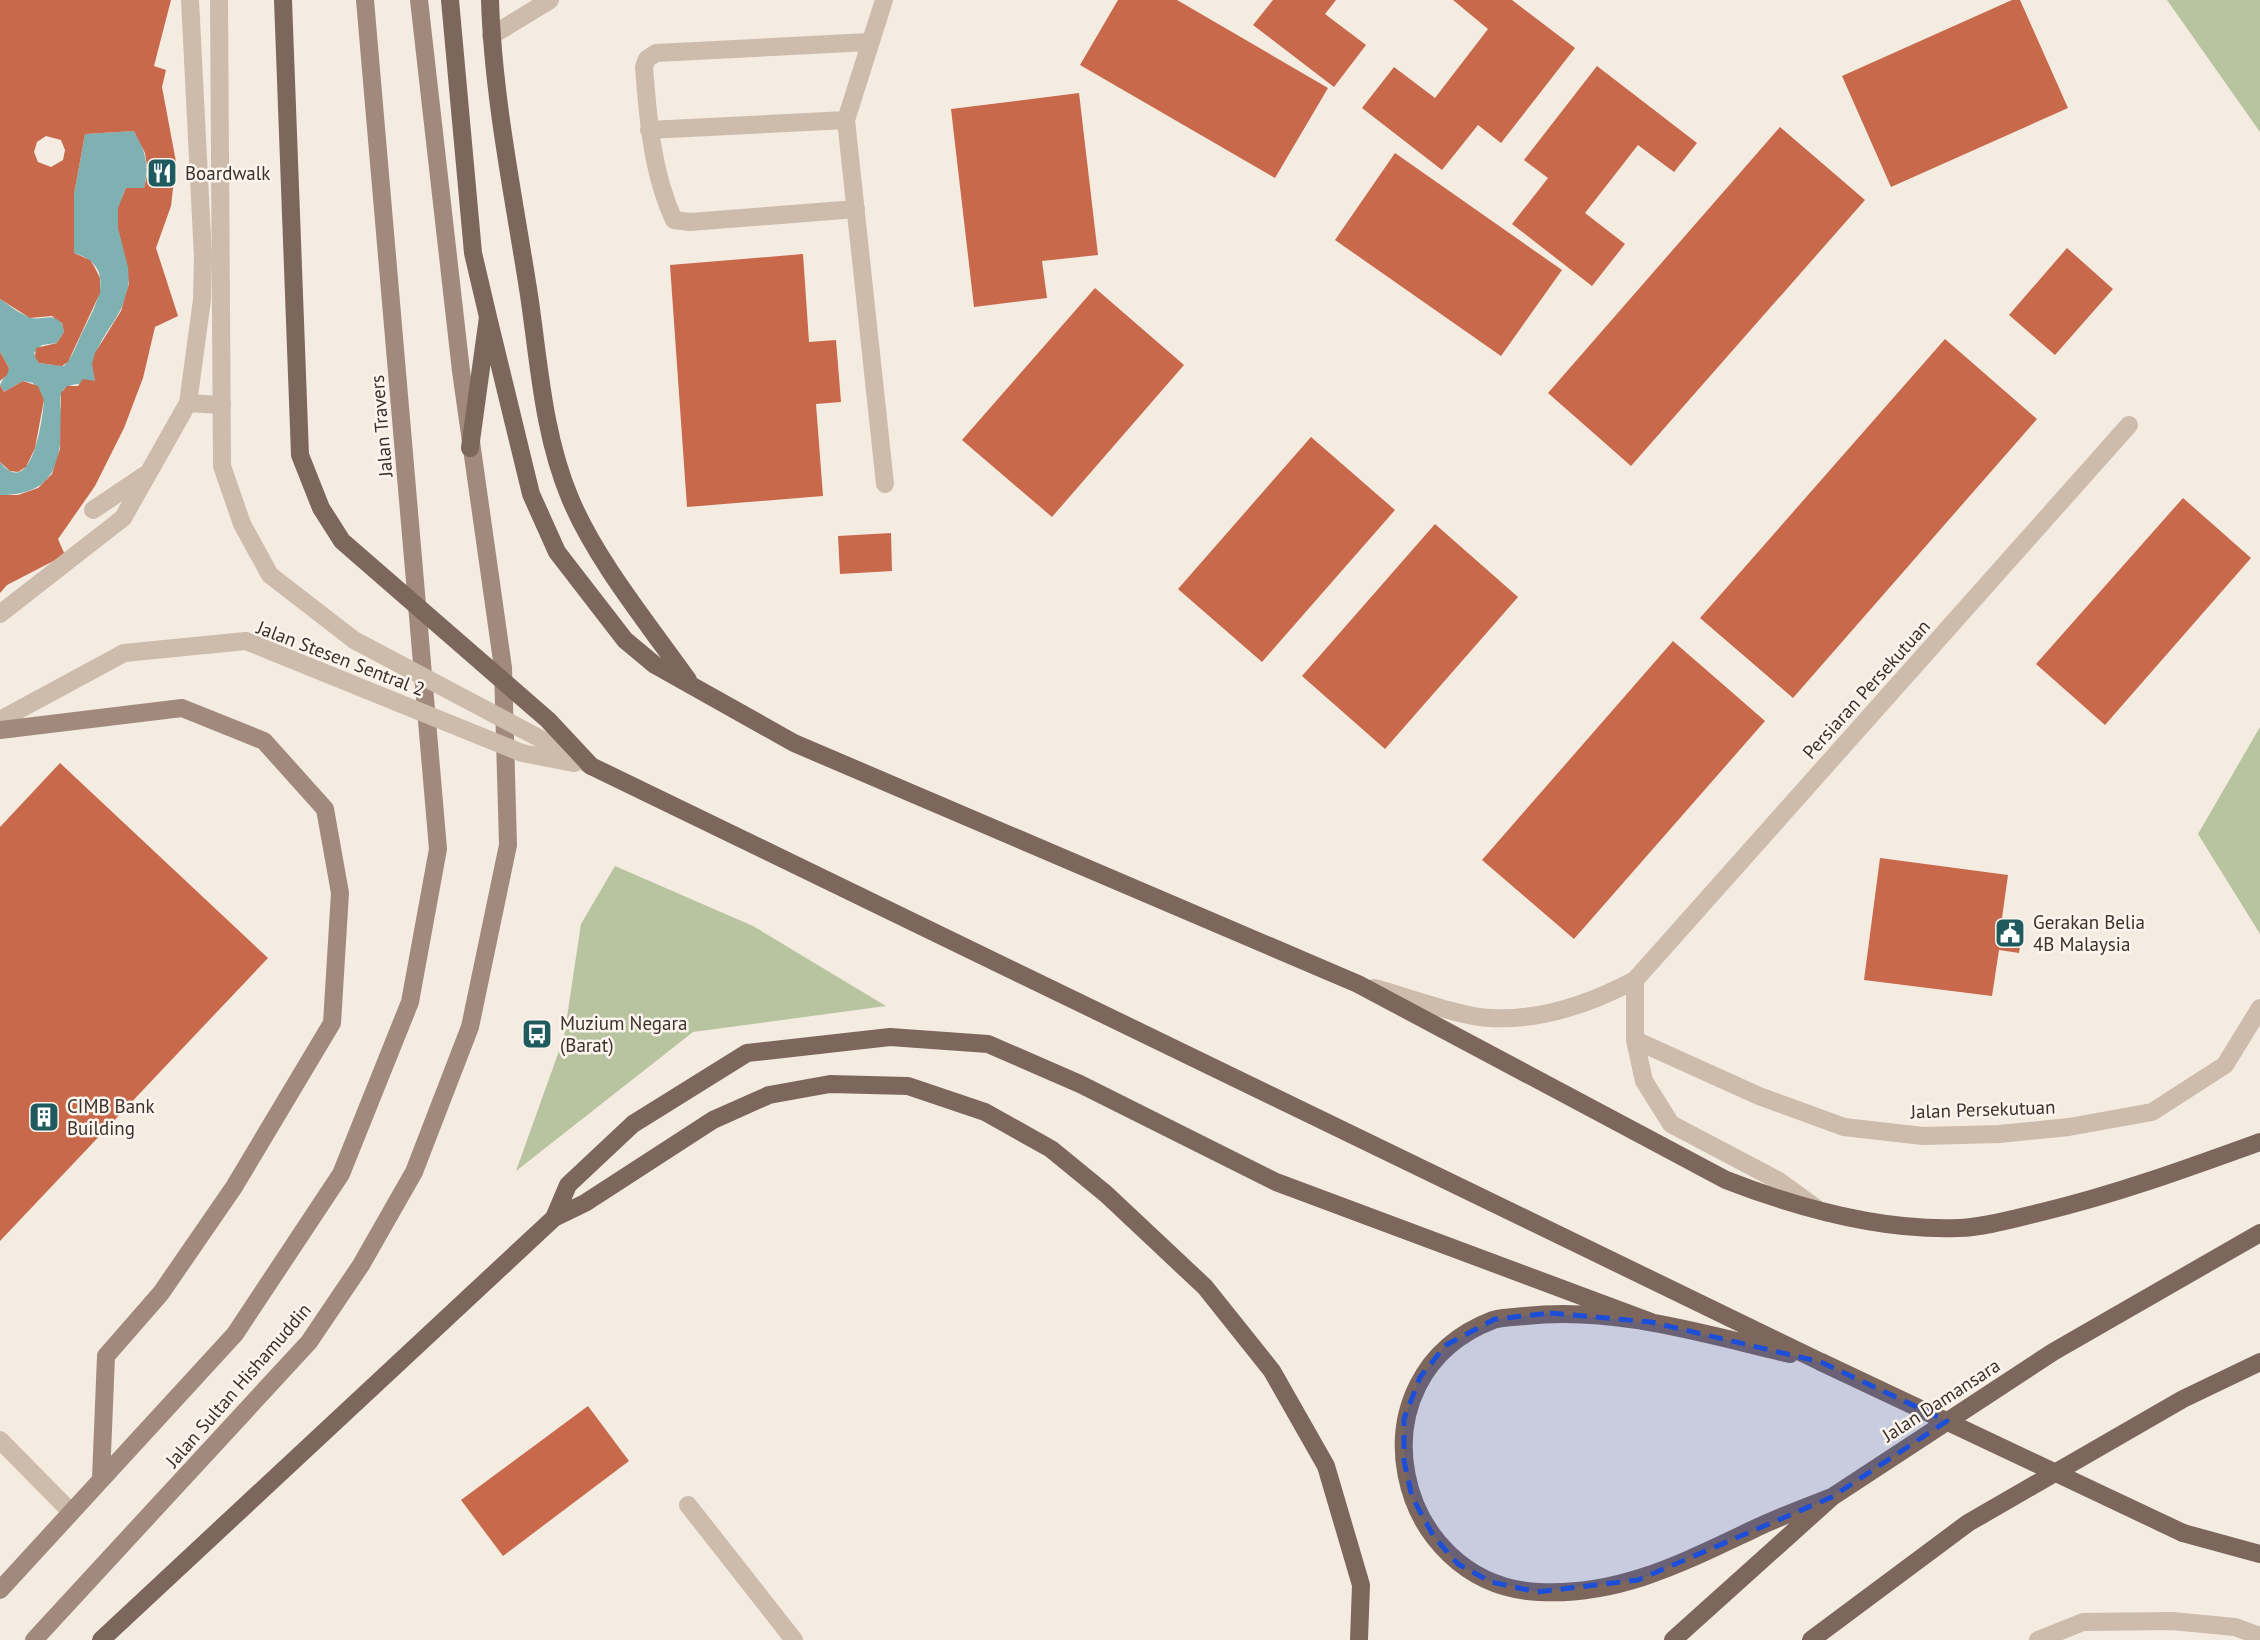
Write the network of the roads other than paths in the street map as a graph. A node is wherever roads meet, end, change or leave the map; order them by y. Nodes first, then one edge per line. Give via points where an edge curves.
1 (190, 0) edge
2 (219, 0) edge
3 (283, 0) edge
4 (365, 0) edge
5 (419, 0) edge
6 (450, 0) edge
7 (490, 0) edge
8 (550, 0) edge
9 (884, 0) edge
10 (491, 36) junction
11 (869, 41) junction
12 (846, 120) junction
13 (649, 130) junction
14 (856, 209) junction
15 (202, 300) junction
16 (221, 302) junction
17 (488, 317) junction
18 (188, 403) junction
19 (222, 405) junction
20 (2129, 425) dead end
21 (470, 448) junction
22 (149, 472) junction
23 (885, 484) dead end
24 (93, 510) dead end
25 (0, 614) edge
26 (692, 686) junction
27 (0, 720) edge
28 (0, 730) edge
29 (591, 766) junction
30 (438, 849) joint
31 (1635, 980) junction
32 (1358, 984) junction
33 (2260, 1007) edge
34 (1635, 1040) junction
35 (2260, 1142) edge
36 (1816, 1208) junction
37 (554, 1218) junction
38 (2260, 1233) edge
39 (1651, 1322) junction
40 (1821, 1362) junction
41 (2260, 1362) edge
42 (0, 1440) edge
43 (101, 1478) junction
44 (1832, 1497) junction
45 (688, 1505) dead end
46 (71, 1512) junction
47 (2260, 1554) edge
48 (0, 1590) edge
49 (2260, 1636) edge
50 (34, 1640) edge
51 (102, 1640) edge
52 (794, 1640) edge
53 (1359, 1640) edge
54 (1673, 1640) edge
55 (1811, 1640) edge
56 (2038, 1640) edge

1 - 15 street
2 - 16 street, bridge
3 - 29 main road, bridge via 300,455 321,508 342,541 548,720
4 - 30 main road, Jalan Travers
5 - 21 main road
6 - 17 main road via 474,253
7 - 10 main road
8 - 10 street
9 - 11 street
10 - 26 main road via 552,444 570,499 618,583
11 - 12 street
11 - 13 street via 656,53 644,67
12 - 13 street
12 - 14 street
13 - 14 street via 674,220
14 - 23 street
15 - 16 street
15 - 18 street
16 - 19 street, bridge
17 - 21 main road
17 - 26 main road via 531,494 557,552 625,640 655,665
18 - 19 street
18 - 22 street
19 - 29 street, bridge via 222,466 242,524 270,575 354,640
20 - 31 street, Persiaran Persekutuan
21 - 50 main road, Jalan Sultan Hishamuddin via 503,668 508,845 470,1027 414,1172 309,1342
22 - 24 street
22 - 25 street via 123,518
26 - 32 main road via 794,743
27 - 29 street, Jalan Stesen Sentral 2, bridge via 124,653 246,641 522,753
28 - 43 main road via 182,708 264,741 325,809 340,893 332,1023 233,1187 161,1293 106,1356
29 - 40 main road
30 - 43 main road, Jalan Sultan Hishamuddin via 411,1002 341,1174 235,1334
31 - 32 street via 1581,1005 1543,1015 1488,1018
31 - 34 street
32 - 36 main road via 1726,1180
33 - 34 street, Jalan Persekutuan via 2225,1065 2152,1112 1999,1134 1923,1136 1844,1127 1759,1096
34 - 36 street via 1644,1081 1671,1124 1779,1181
35 - 36 main road via 2122,1192 1960,1228 1881,1224
37 - 39 main road via 568,1185 633,1124 747,1053 890,1037 988,1044 1080,1084 1276,1182
37 - 51 main road
37 - 53 main road via 713,1121 769,1095 830,1084 908,1086 985,1112 1051,1149 1107,1194 1205,1287 1272,1371 1326,1466 1361,1585
38 - 44 main road, Jalan Damansara via 2053,1352
39 - 40 main road
39 - 44 main road via 1550,1313 1495,1319 1446,1345 1420,1377 1404,1419 1404,1461 1412,1497 1434,1537 1458,1564 1491,1582 1525,1590 1583,1590 1638,1580 1688,1562
40 - 47 main road, bridge via 2183,1533
41 - 55 main road via 2183,1399 1968,1523
42 - 46 street
43 - 46 main road, Jalan Sultan Hishamuddin
44 - 54 main road, Jalan Damansara
45 - 52 street
46 - 48 main road, Jalan Sultan Hishamuddin
49 - 56 street via 2235,1627 2172,1621 2083,1622

